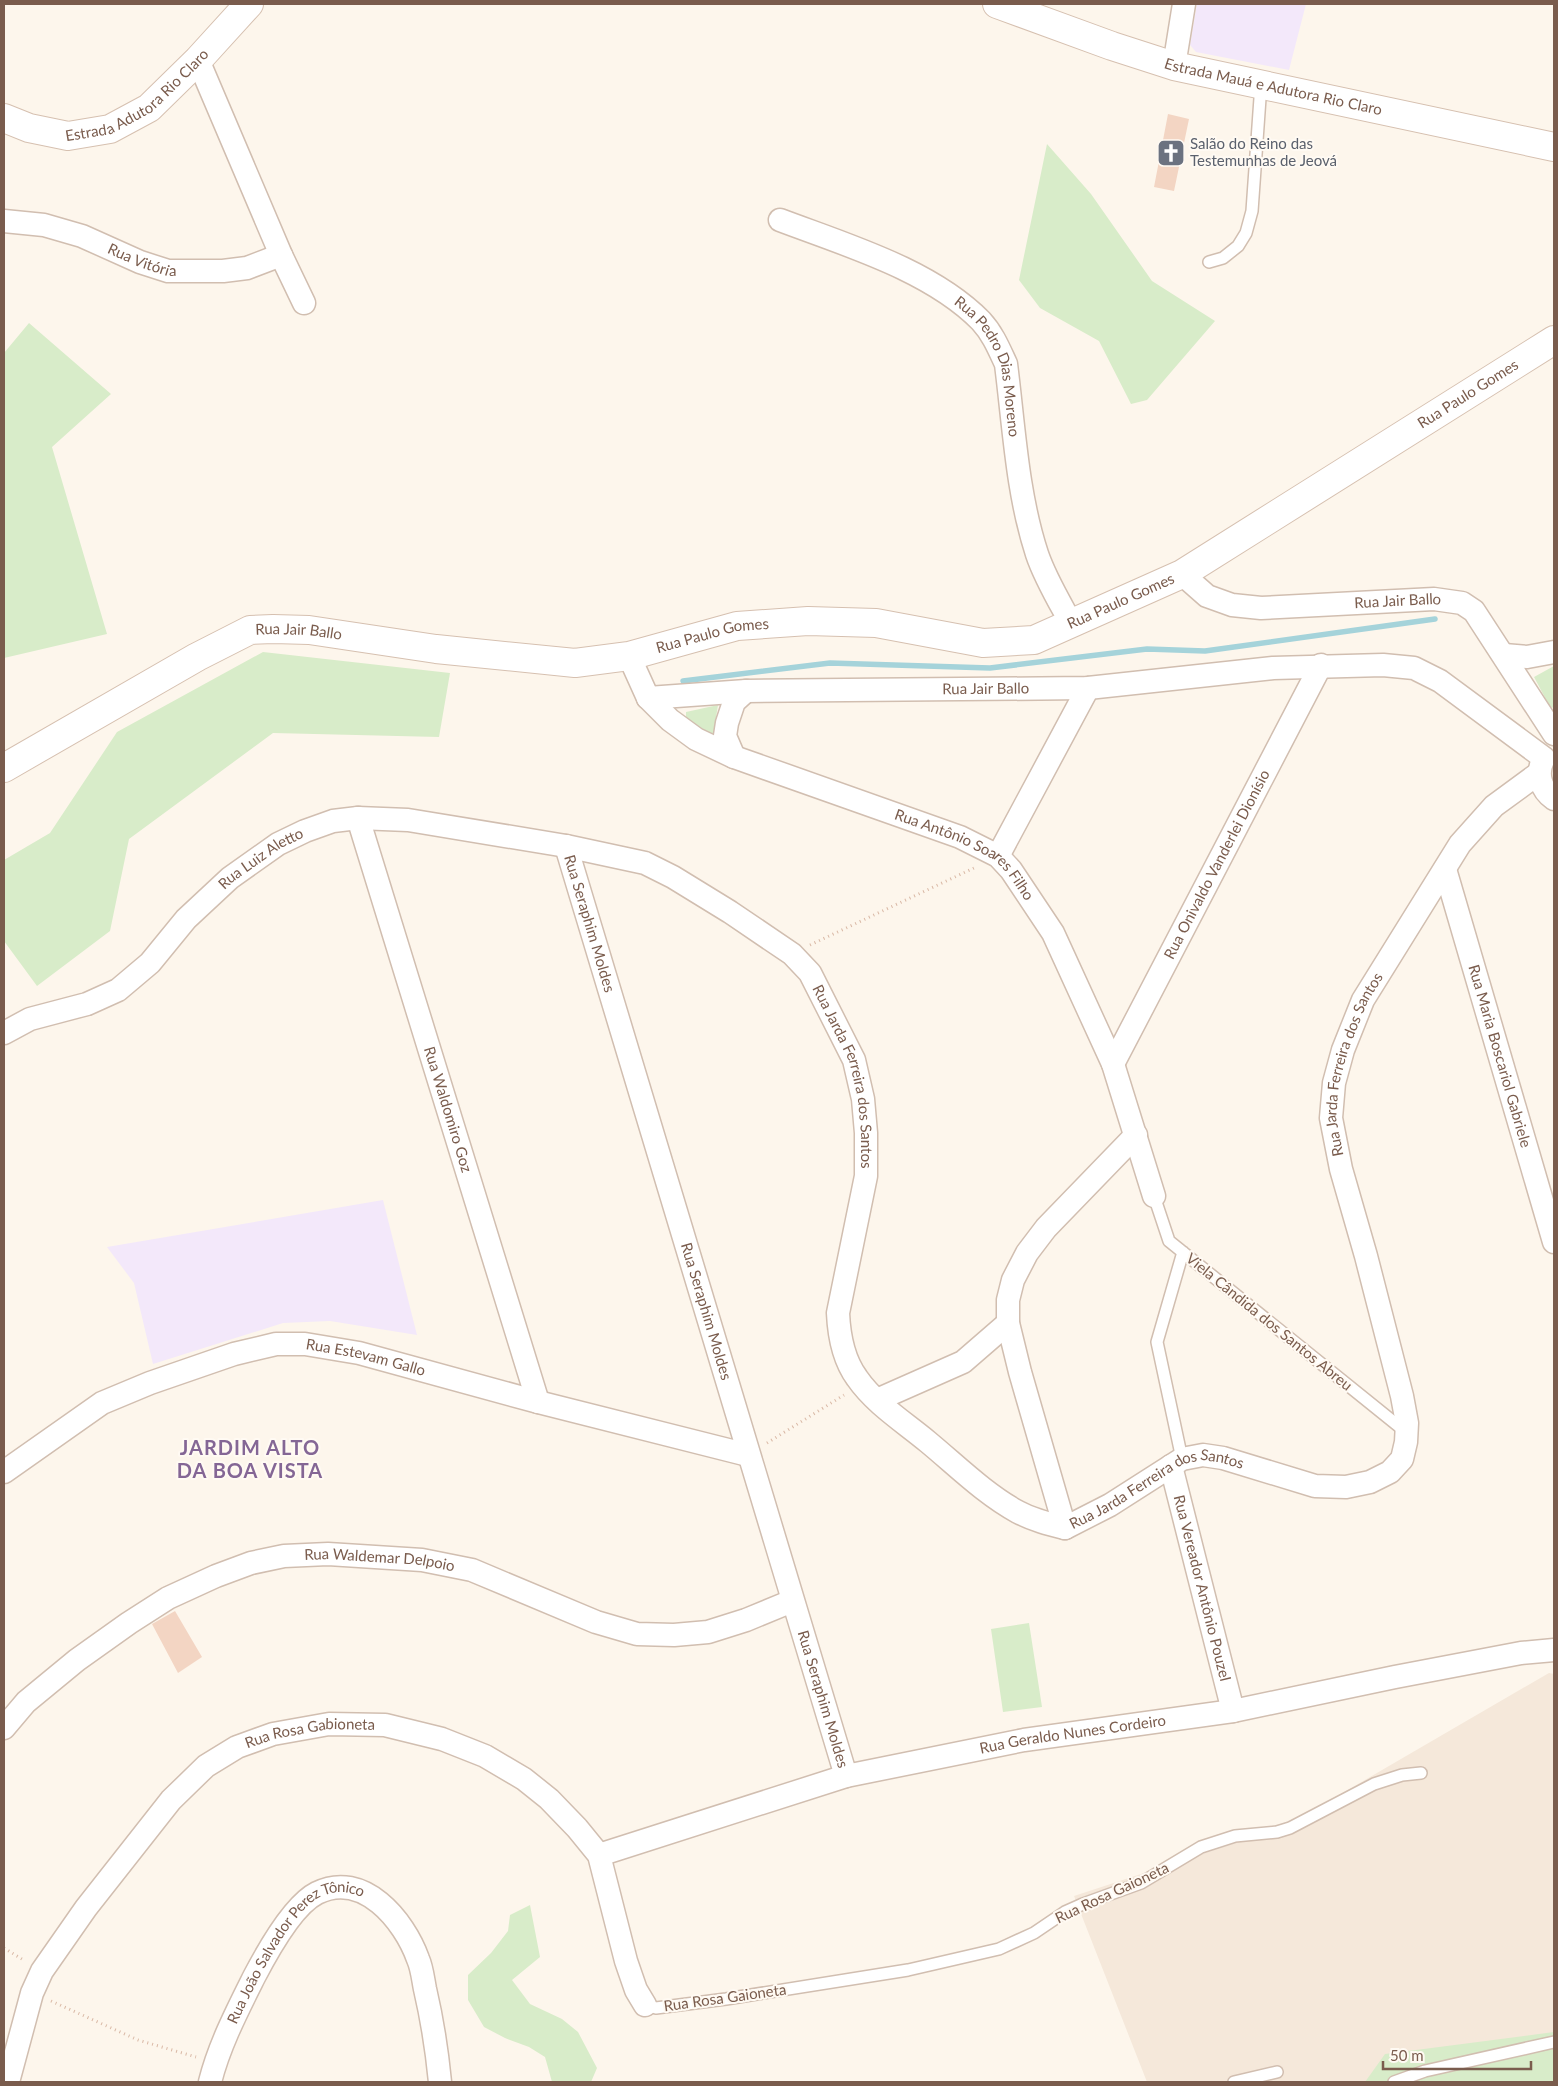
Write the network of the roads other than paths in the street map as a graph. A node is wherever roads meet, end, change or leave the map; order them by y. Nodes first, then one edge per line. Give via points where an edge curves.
1 (249, 4) edge
2 (997, 4) edge
3 (1184, 4) edge
4 (198, 60) junction
5 (1174, 66) junction
6 (1262, 84) junction
7 (4, 118) edge
8 (1554, 147) edge
9 (780, 220) dead end
10 (4, 221) edge
11 (281, 255) junction
12 (1210, 262) dead end
13 (304, 303) dead end
14 (1554, 340) edge
15 (1182, 574) junction
16 (1071, 623) junction
17 (1554, 652) edge
18 (1504, 655) junction
19 (629, 656) junction
20 (1321, 665) junction
21 (1088, 688) junction
22 (746, 691) junction
23 (648, 698) junction
24 (1554, 734) edge
25 (734, 757) junction
26 (1546, 760) edge
27 (4, 768) edge
28 (1552, 798) edge
29 (1494, 806) junction
30 (358, 818) junction
31 (566, 846) junction
32 (998, 856) junction
33 (1445, 870) junction
34 (4, 1032) edge
35 (1113, 1064) junction
36 (1136, 1135) junction
37 (1154, 1196) joint
38 (1554, 1242) edge
39 (1183, 1252) junction
40 (1008, 1323) junction
41 (877, 1400) junction
42 (538, 1402) junction
43 (1406, 1432) junction
44 (748, 1455) junction
45 (1177, 1462) junction
46 (4, 1472) edge
47 (1065, 1528) junction
48 (792, 1601) junction
49 (1554, 1650) edge
50 (1233, 1711) junction
51 (4, 1728) edge
52 (1421, 1773) dead end
53 (846, 1776) junction
54 (599, 1855) junction
55 (645, 2005) joint
56 (1554, 2042) edge
57 (213, 2072) edge
58 (1277, 2072) dead end
59 (8, 2082) edge
60 (440, 2082) edge
61 (1234, 2082) edge
62 (1394, 2082) edge

1 - 4 main road, Estrada Adutora Rio Claro
2 - 5 main road, Estrada Mauá e Adutora Rio Claro
3 - 5 street
4 - 7 main road, Estrada Adutora Rio Claro via 149,108 110,129 68,136 29,128
4 - 11 street
5 - 6 main road, Estrada Mauá e Adutora Rio Claro
6 - 8 main road, Estrada Mauá e Adutora Rio Claro
6 - 12 lane via 1252,211 1246,233 1238,246 1223,258
9 - 16 street, Rua Pedro Dias Moreno via 892,263 956,298 982,322 998,344 1006,364 1025,512 1038,555
10 - 11 street, Rua Vitória via 44,225 82,236 168,271 247,268
11 - 13 street
14 - 15 main road, Rua Paulo Gomes
15 - 16 main road, Rua Paulo Gomes
15 - 18 street, Rua Jair Ballo via 1207,596 1232,605 1261,608 1434,599 1462,603 1474,611
16 - 19 main road, Rua Paulo Gomes via 1034,640 983,643 876,623 808,621 737,626
17 - 18 street via 1527,657
18 - 24 street, Rua Jair Ballo
19 - 23 street, Rua Antônio Soares Filho
19 - 27 main road, Rua Jair Ballo via 575,663 436,649 309,630 250,630
20 - 21 street, Rua Jair Ballo
20 - 26 street, Rua Jair Ballo via 1414,668 1440,681
20 - 35 street, Rua Onivaldo Vanderlei Dionísio
21 - 22 street, Rua Jair Ballo
21 - 32 street
22 - 23 street, Rua Jair Ballo
22 - 25 street via 734,702 727,723 725,736
23 - 25 street, Rua Antônio Soares Filho via 696,739
25 - 32 street, Rua Antônio Soares Filho via 960,837
26 - 28 street via 1542,786
26 - 29 street, Rua Jarda Ferreira dos Santos
28 - 29 street
29 - 33 street, Rua Jarda Ferreira dos Santos via 1460,844
30 - 31 street, Rua Luiz Aletto via 408,820
30 - 34 street, Rua Luiz Aletto via 333,821 305,831 278,844 230,878 186,919 150,962 118,990 88,1004 30,1019
30 - 42 street, Rua Waldomiro Goz
31 - 41 street, Rua Jarda Ferreira dos Santos via 645,863 673,877 773,940 810,973 854,1060 863,1099 866,1176 838,1313 839,1335 856,1377
31 - 44 street, Rua Seraphim Moldes
32 - 35 street, Rua Antônio Soares Filho via 1053,933
33 - 38 street, Rua Maria Boscariol Gabriele
33 - 43 street, Rua Jarda Ferreira dos Santos via 1363,1000 1334,1083 1331,1118 1341,1169 1402,1396
35 - 36 street, Rua Antônio Soares Filho
36 - 37 street, Rua Antônio Soares Filho
36 - 40 street via 1046,1228 1027,1253 1013,1280 1008,1300
37 - 39 lane, Viela Cândida dos Santos Abreu via 1169,1241
39 - 43 lane, Viela Cândida dos Santos Abreu
39 - 45 lane via 1157,1342
40 - 41 street via 964,1362
40 - 47 street
41 - 47 street, Rua Jarda Ferreira dos Santos via 990,1493 1018,1512
42 - 44 street, Rua Estevam Gallo
42 - 46 street, Rua Estevam Gallo via 359,1353 305,1344 276,1344 234,1354 102,1403
43 - 45 street, Rua Jarda Ferreira dos Santos via 1402,1459 1390,1472 1370,1482 1346,1487 1315,1486 1224,1458 1203,1455
44 - 48 street, Rua Seraphim Moldes
45 - 47 street, Rua Jarda Ferreira dos Santos via 1110,1505
45 - 50 street, Rua Vereador Antônio Pouzel
48 - 51 street, Rua Waldemar Delpoio via 708,1632 638,1634 596,1622 472,1570 422,1560 328,1554 284,1556 242,1566 168,1598 77,1660 26,1702
48 - 53 street, Rua Seraphim Moldes
49 - 50 street, Rua Geraldo Nunes Cordeiro via 1521,1653 1405,1675
50 - 53 street, Rua Geraldo Nunes Cordeiro via 1024,1740
52 - 55 lane, Rua Rosa Gaioneta via 1374,1784 1290,1828 1235,1836 1200,1847 1141,1883 1083,1904 1034,1933 998,1949 908,1970 726,1999 656,2008
53 - 54 street, Rua Geraldo Nunes Cordeiro
54 - 55 street, Rua Rosa Gabioneta via 626,1961
54 - 59 street, Rua Rosa Gabioneta via 549,1799 524,1779 485,1756 442,1739 385,1725 329,1724 272,1734 237,1747 206,1766 171,1800 86,1908 42,1971 32,1993
56 - 62 lane via 1425,2071
57 - 60 street, Rua João Salvador Perez Tônico via 240,2004 270,1945 296,1911 316,1893 338,1887 370,1895 403,1928 418,1960 432,2018
58 - 61 lane

